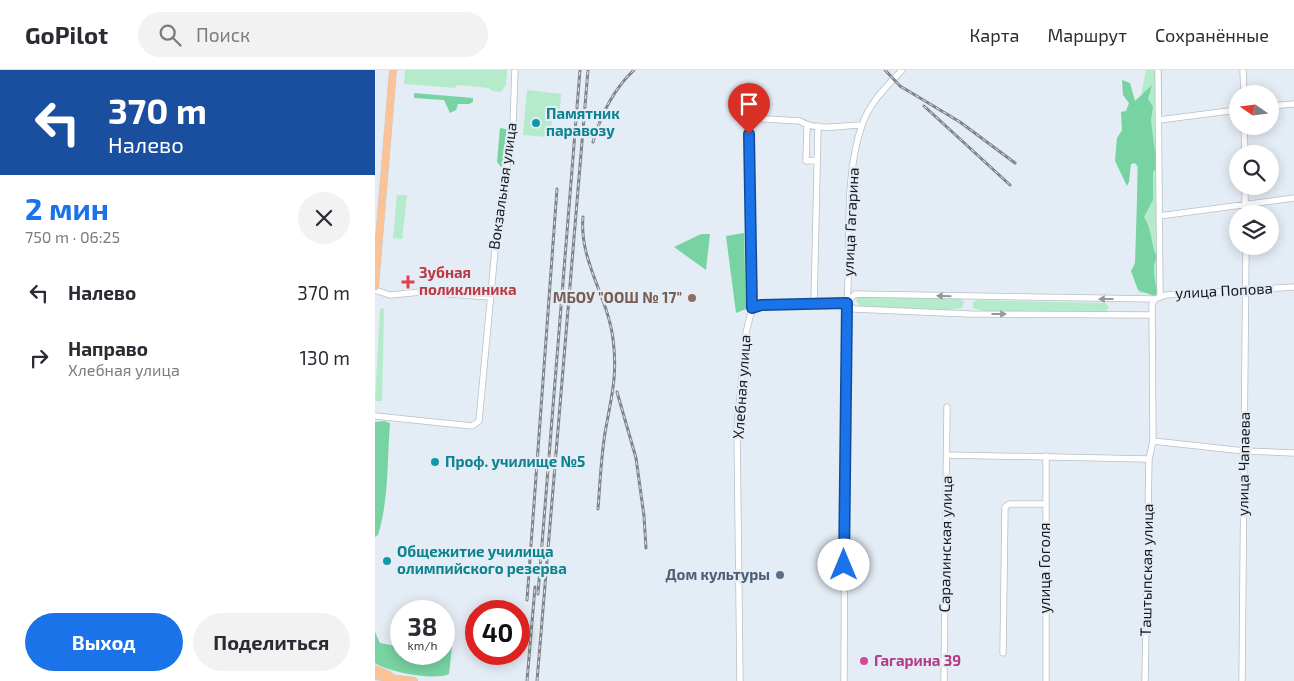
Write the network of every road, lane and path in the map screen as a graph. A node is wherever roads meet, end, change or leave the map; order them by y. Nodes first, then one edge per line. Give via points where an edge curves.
1 (393, 70) edge
2 (515, 70) edge
3 (901, 70) edge
4 (1158, 70) edge
5 (1243, 70) edge
6 (1244, 85) edge
7 (1294, 104) edge
8 (1279, 105) edge
9 (1229, 111) edge
10 (1159, 120) junction
11 (862, 125) junction
12 (807, 126) junction
13 (818, 126) junction
14 (817, 160) junction
15 (1245, 195) edge
16 (1294, 198) edge
17 (1245, 203) junction
18 (1159, 216) junction
19 (1246, 255) edge
20 (1294, 287) edge
21 (375, 288) edge
22 (1247, 290) junction
23 (490, 297) junction
24 (1157, 298) junction
25 (847, 303) junction
26 (814, 305) junction
27 (752, 308) junction
28 (1152, 315) junction
29 (947, 407) dead end
30 (375, 416) edge
31 (1153, 441) junction
32 (1244, 451) junction
33 (1294, 453) edge
34 (947, 455) junction
35 (1045, 456) junction
36 (1149, 459) junction
37 (1045, 504) junction
38 (1003, 653) dead end
39 (375, 669) edge
40 (375, 676) edge
41 (407, 681) edge
42 (414, 681) edge
43 (740, 681) edge
44 (843, 681) edge
45 (944, 681) edge
46 (1046, 681) edge
47 (1145, 681) edge
48 (1242, 681) edge

1 - 21 main road
2 - 23 street, Вокзальная улица via 513,125
3 - 11 street, улица Гагарина via 879,93
4 - 10 street, Таштыпская улица
5 - 6 street
7 - 8 street
9 - 10 street
10 - 18 street, Таштыпская улица
11 - 13 street, Хлебная улица
11 - 25 street, улица Гагарина via 853,163
12 - 13 street, Хлебная улица
12 - 14 street via 806,160
12 - 27 street, Хлебная улица via 800,121 749,118
13 - 14 street
14 - 26 street
15 - 17 street
16 - 17 street
17 - 18 street
18 - 24 street, Таштыпская улица
19 - 22 street, улица Чапаева
20 - 22 street, улица Попова
21 - 23 street via 390,295 421,292
22 - 24 street, улица Попова
22 - 32 street, улица Чапаева
23 - 30 street, Вокзальная улица via 479,421 472,426
24 -> 25 street, улица Попова via 855,294
24 - 28 street, Таштыпская улица
25 - 26 street
25 -> 28 street via 854,309 959,314
25 - 44 street, улица Гагарина
26 - 27 street via 761,305
27 - 43 street, Хлебная улица via 746,333 737,428
28 - 31 street, Таштыпская улица
29 - 34 street, Саралинская улица
31 - 32 street
31 - 36 street, Таштыпская улица
32 - 33 street
32 - 48 street, улица Чапаева
34 - 35 street
34 - 45 street, Саралинская улица
35 - 36 street
35 - 37 street, улица Гоголя
36 - 47 street, Таштыпская улица
37 - 38 street via 1009,504 1005,507
37 - 46 street, улица Гоголя
39 - 41 main road
40 - 41 main road
41 - 42 main road

